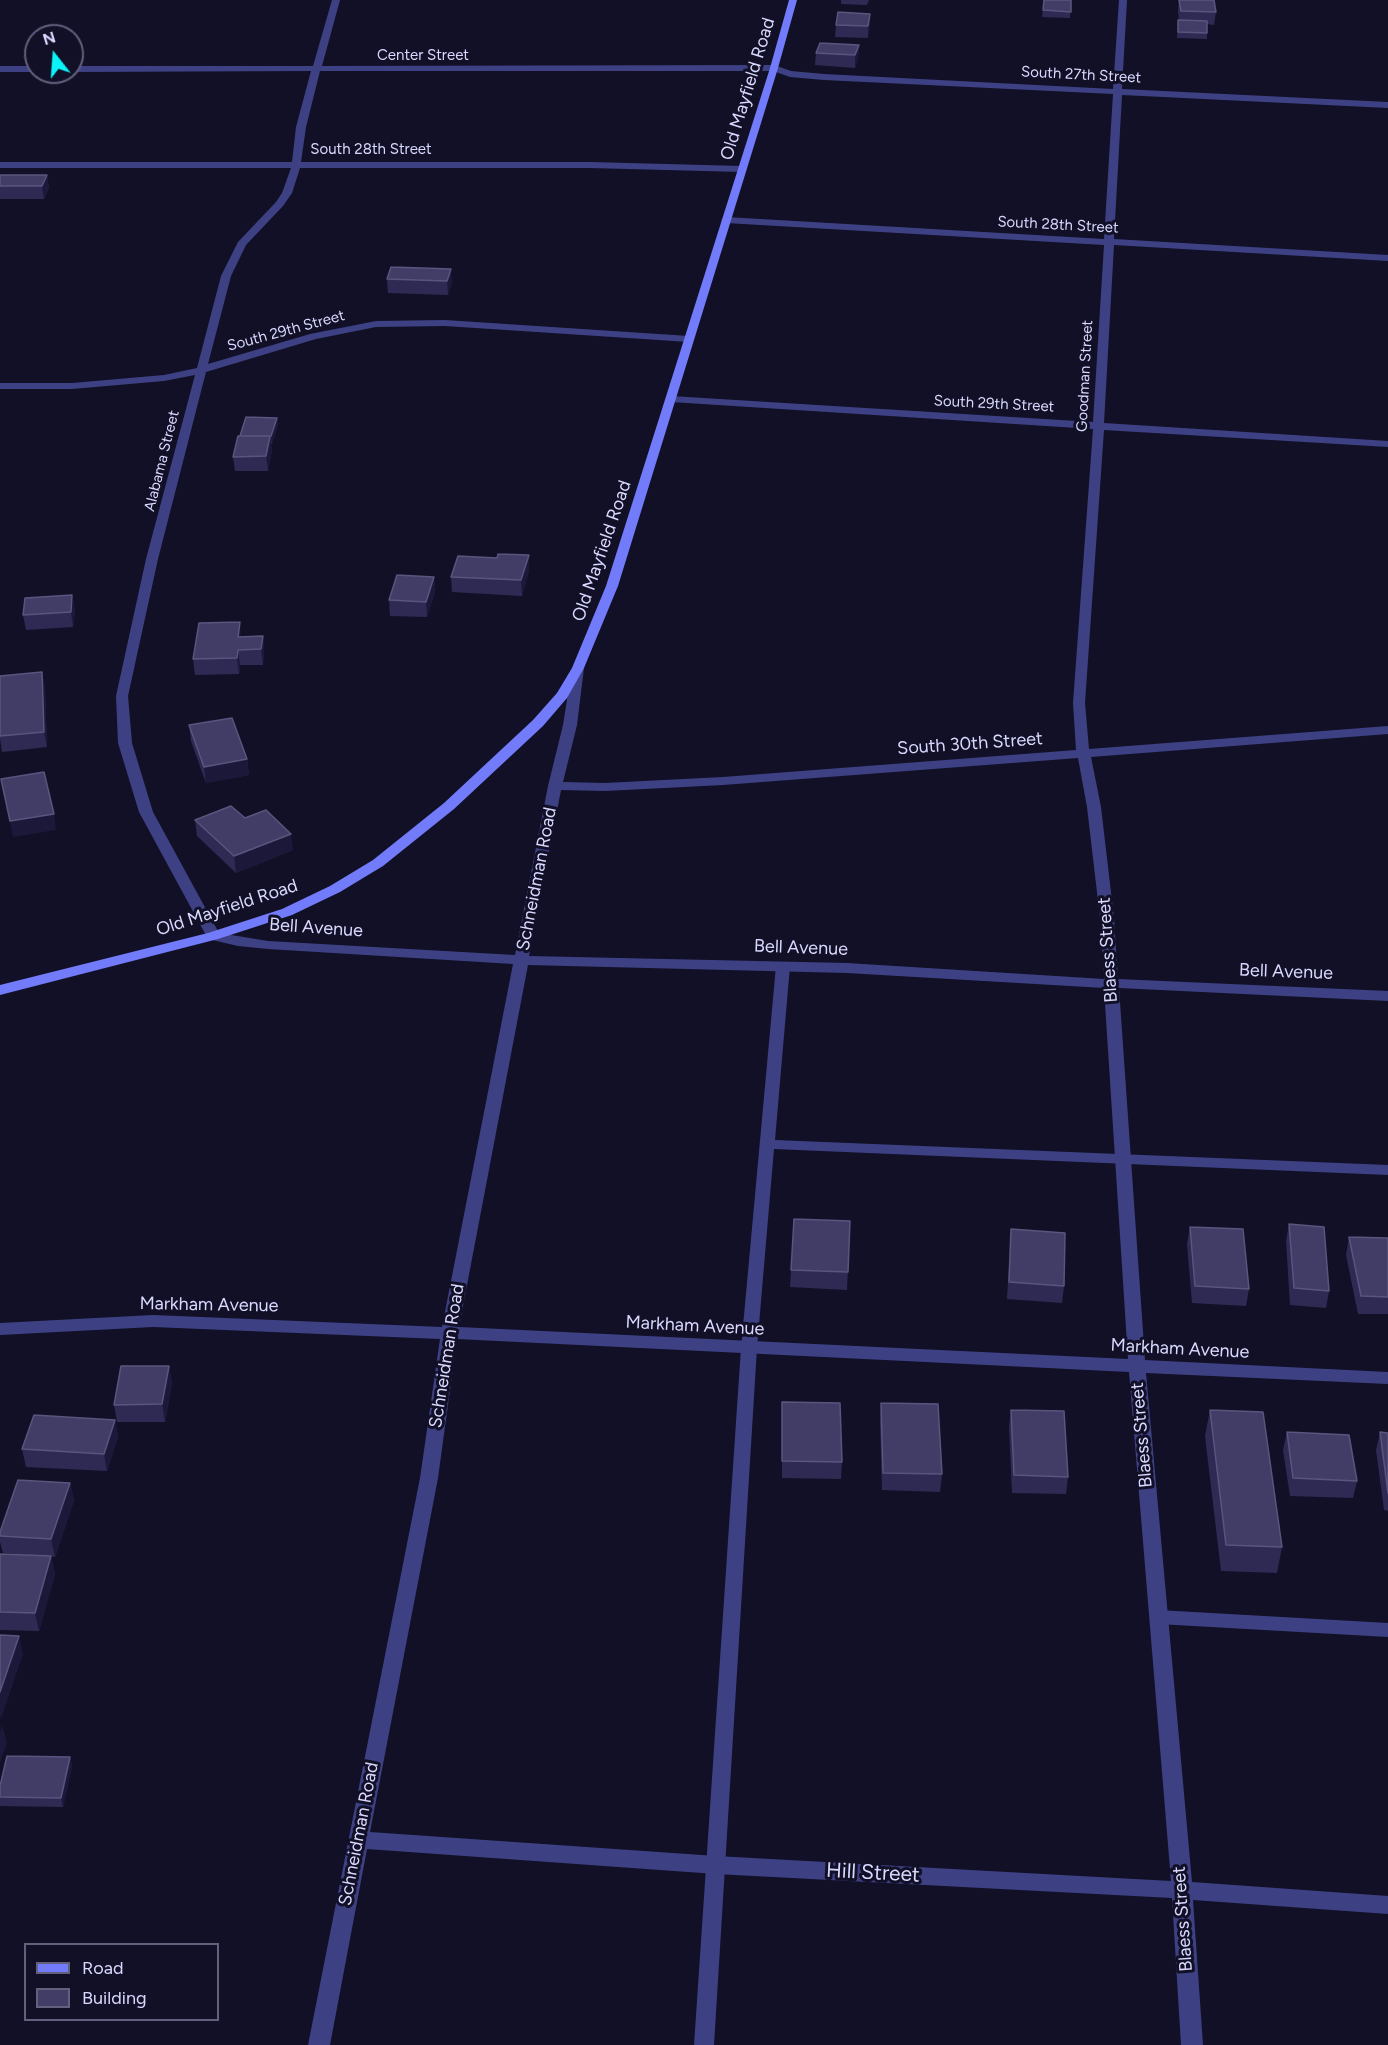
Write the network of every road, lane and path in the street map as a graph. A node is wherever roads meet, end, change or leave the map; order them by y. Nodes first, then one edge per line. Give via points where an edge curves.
1 (336, 0) edge
2 (793, 0) edge
3 (1123, 0) edge
4 (774, 68) junction
5 (0, 69) edge
6 (24, 69) edge
7 (84, 69) edge
8 (316, 70) junction
9 (1116, 92) junction
10 (1388, 105) edge
11 (0, 165) edge
12 (296, 166) junction
13 (742, 169) junction
14 (726, 220) junction
15 (1108, 243) junction
16 (1388, 258) edge
17 (689, 339) junction
18 (201, 370) junction
19 (0, 386) edge
20 (671, 399) junction
21 (1097, 426) junction
22 (1388, 444) edge
23 (578, 668) junction
24 (1388, 730) edge
25 (1083, 754) junction
26 (555, 786) junction
27 (213, 936) junction
28 (521, 960) junction
29 (783, 966) junction
30 (1110, 984) junction
31 (0, 990) edge
32 (1388, 996) edge
33 (768, 1144) junction
34 (1122, 1159) junction
35 (1388, 1170) edge
36 (0, 1329) edge
37 (449, 1333) junction
38 (749, 1348) junction
39 (1137, 1366) junction
40 (1388, 1378) edge
41 (1158, 1617) junction
42 (1388, 1630) edge
43 (358, 1840) junction
44 (716, 1865) junction
45 (1182, 1890) junction
46 (1388, 1905) edge
47 (319, 2045) edge
48 (704, 2045) edge
49 (1192, 2045) edge

1 - 8 street, Alabama Street
2 - 4 main road, Old Mayfield Road
3 - 9 street, Goodman Street
4 - 8 street, Center Street
4 - 9 street, South 27th Street via 790,74 824,77
4 - 13 main road, Old Mayfield Road
5 - 6 street
7 - 8 street, Center Street
8 - 12 street, Alabama Street
9 - 10 street, South 27th Street
9 - 15 street, Goodman Street
11 - 12 street, South 28th Street
12 - 13 street, South 28th Street
12 - 18 street, Alabama Street via 280,204 232,260
13 - 14 main road, Old Mayfield Road
14 - 15 street, South 28th Street
14 - 17 main road, Old Mayfield Road
15 - 16 street, South 28th Street
15 - 21 street, Goodman Street
17 - 18 street, South 29th Street via 445,323 376,324 314,336
17 - 20 main road, Old Mayfield Road
18 - 19 street, South 29th Street via 134,381
18 - 27 street, Alabama Street via 152,559 122,696 125,742 146,812
20 - 21 street, South 29th Street
20 - 23 main road, Old Mayfield Road via 612,586
21 - 22 street, South 29th Street
21 - 25 street, Goodman Street via 1079,703
23 - 26 street, Schneidman Road
23 - 27 main road, Old Mayfield Road via 538,723 448,806 378,863 287,912
24 - 25 street, South 30th Street
25 - 26 street, South 30th Street via 723,781
25 - 30 street, Blaess Street via 1094,807
26 - 28 street, Schneidman Road
27 - 28 street, Bell Avenue via 268,945
27 - 31 main road, Old Mayfield Road
28 - 29 street, Bell Avenue
28 - 37 street, Schneidman Road
29 - 30 street, Bell Avenue
29 - 33 lane
30 - 32 street, Bell Avenue
30 - 34 street, Blaess Street
33 - 34 lane
33 - 38 lane
34 - 35 lane
34 - 39 street, Blaess Street
36 - 37 street, Markham Avenue via 153,1322
37 - 38 street, Markham Avenue
37 - 43 street, Schneidman Road via 429,1478
38 - 39 street, Markham Avenue
38 - 44 lane
39 - 40 street, Markham Avenue
39 - 41 street, Blaess Street
41 - 42 lane
41 - 45 street, Blaess Street
43 - 44 street, Hill Street
43 - 47 street, Schneidman Road
44 - 45 street, Hill Street
44 - 48 lane
45 - 46 street, Hill Street
45 - 49 street, Blaess Street

